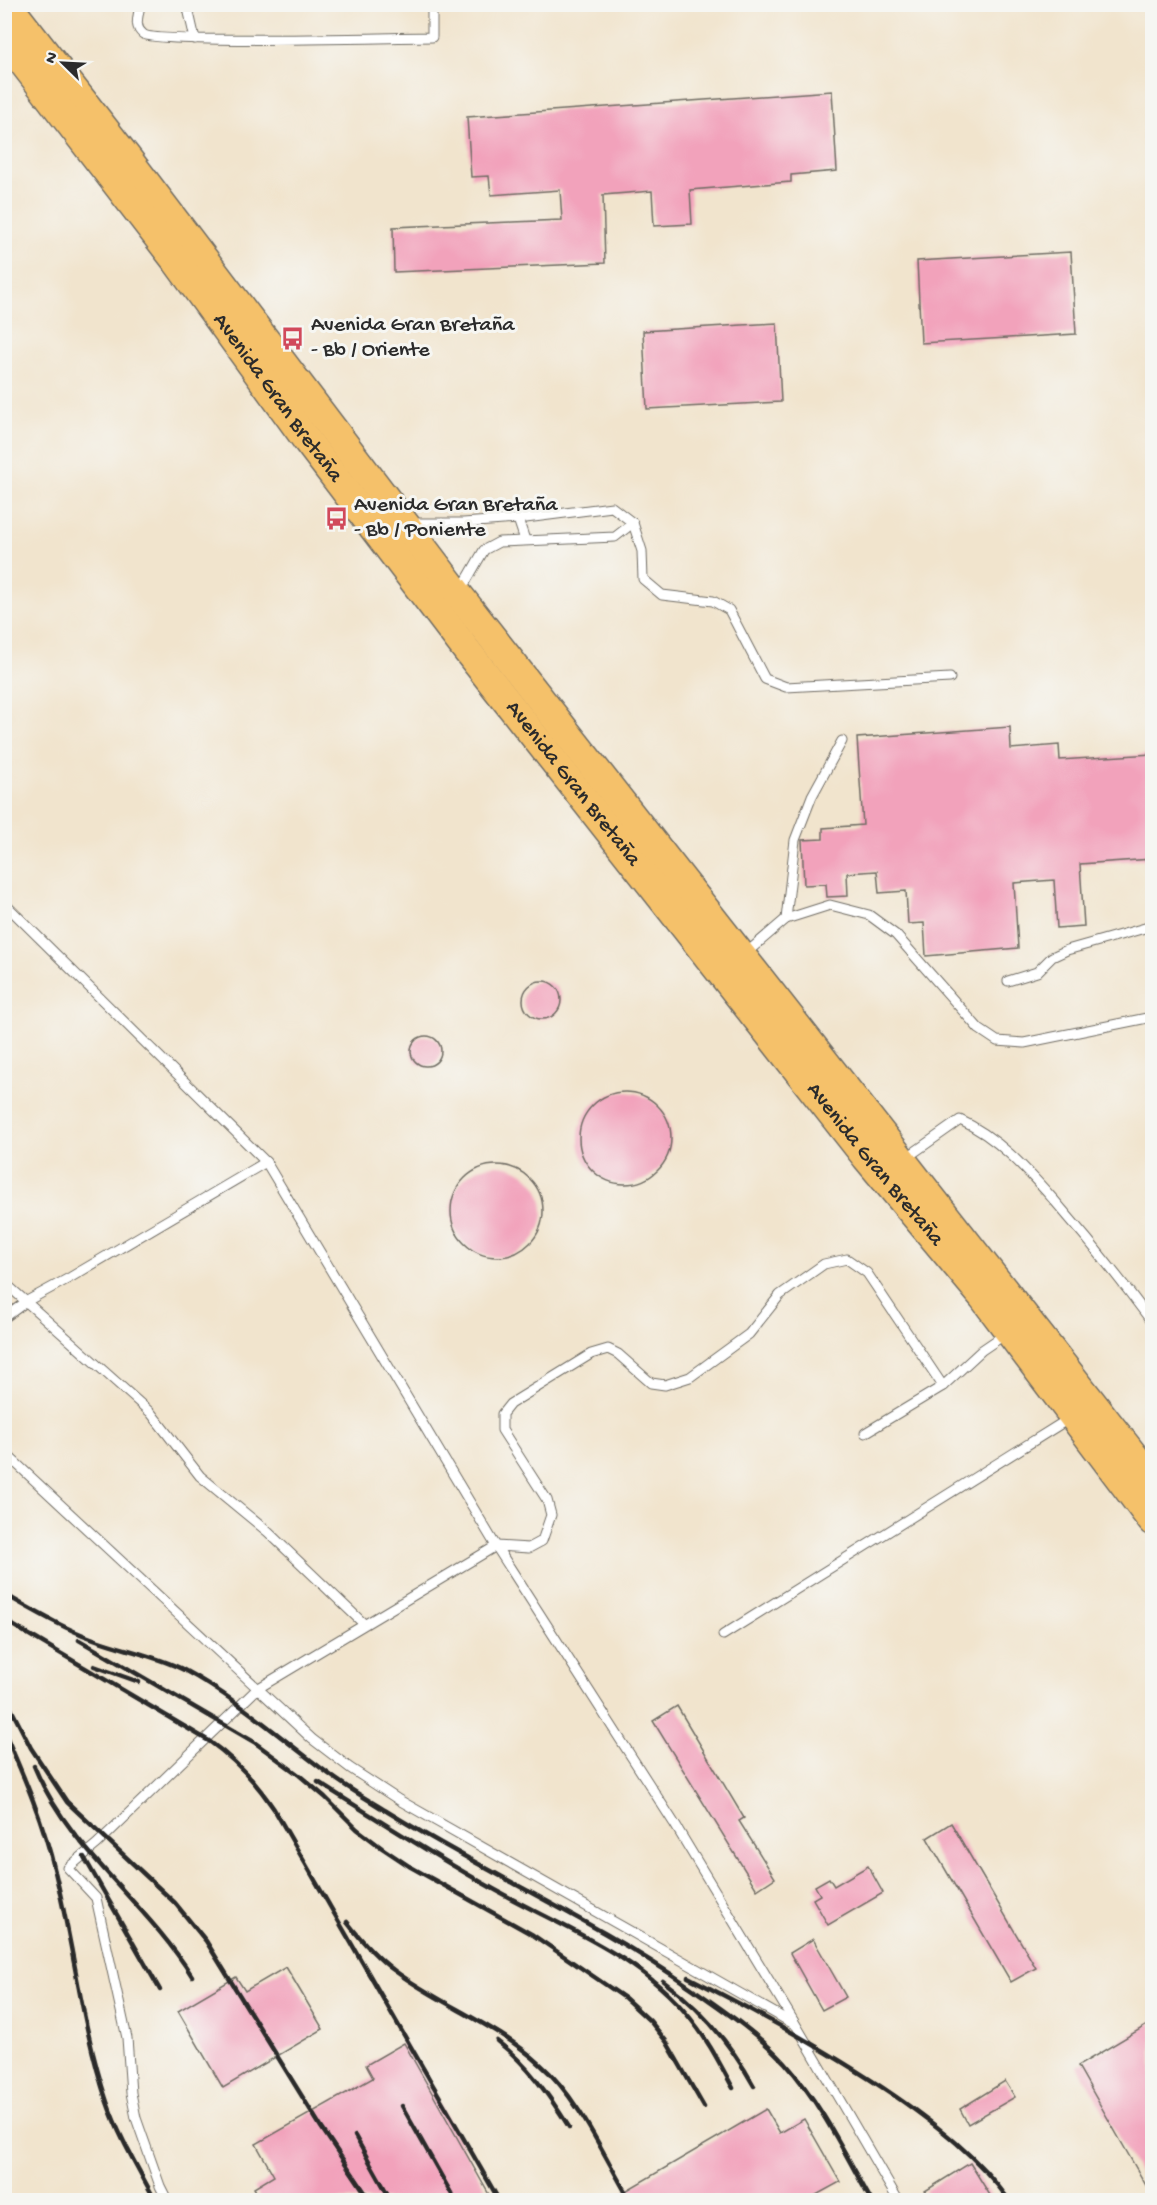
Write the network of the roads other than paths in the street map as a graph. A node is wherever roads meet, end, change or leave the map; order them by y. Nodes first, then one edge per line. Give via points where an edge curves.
1 (7, 4) edge
2 (140, 4) edge
3 (187, 4) edge
4 (432, 4) edge
5 (4, 38) edge
6 (195, 39) junction
7 (518, 519) junction
8 (404, 523) junction
9 (633, 523) junction
10 (525, 540) junction
11 (458, 594) junction
12 (950, 678) dead end
13 (842, 741) dead end
14 (4, 903) edge
15 (786, 920) junction
16 (1152, 926) edge
17 (743, 955) junction
18 (1008, 981) dead end
19 (1152, 1017) edge
20 (904, 1159) junction
21 (266, 1162) junction
22 (4, 1282) edge
23 (27, 1301) junction
24 (4, 1318) edge
25 (1152, 1322) edge
26 (1010, 1331) junction
27 (943, 1386) junction
28 (1075, 1416) junction
29 (865, 1433) dead end
30 (4, 1452) edge
31 (1152, 1479) edge
32 (1152, 1521) edge
33 (496, 1546) junction
34 (364, 1624) junction
35 (723, 1635) dead end
36 (257, 1689) junction
37 (796, 2025) junction
38 (167, 2200) edge
39 (898, 2200) edge

1 - 8 main road, Avenida Gran Bretaña
2 - 6 lane via 136,22 142,34 151,38
3 - 6 lane
4 - 6 lane via 432,37
5 - 26 main road, Avenida Gran Bretaña via 475,661 866,1157
7 - 8 lane
7 - 9 lane via 612,507
7 - 10 lane
8 - 11 main road, Avenida Gran Bretaña
9 - 10 lane via 615,537
9 - 12 lane via 642,551 643,579 662,595 713,601 729,610 765,679 786,687
10 - 11 lane via 499,542 484,550
11 - 17 main road, Avenida Gran Bretaña
13 - 15 lane via 812,796 795,840
14 - 21 lane
15 - 17 lane
15 - 19 lane via 830,904 869,915 896,935 979,1029 997,1041 1024,1042
16 - 18 lane via 1067,950 1052,957 1037,972
17 - 20 main road, Avenida Gran Bretaña
20 - 25 lane via 960,1120 976,1128 1024,1167 1096,1248
20 - 31 main road, Avenida Gran Bretaña
21 - 23 lane
21 - 33 lane
22 - 23 lane
23 - 24 lane
23 - 34 lane via 151,1413 200,1476 267,1532
26 - 27 lane via 982,1350
26 - 28 main road, Avenida Gran Bretaña
27 - 29 lane
27 - 33 lane via 867,1273 847,1259 824,1264 780,1295 749,1334 690,1377 665,1385 651,1383 608,1349 591,1354 510,1404 502,1414 502,1430 547,1500 551,1515 542,1541 529,1548
28 - 32 main road, Avenida Gran Bretaña
28 - 35 lane
30 - 36 lane
33 - 34 lane
33 - 37 lane via 674,1823
34 - 36 lane
36 - 37 lane via 312,1739 399,1800
36 - 38 lane via 68,1868 96,1899 127,2038 136,2118
37 - 39 lane

